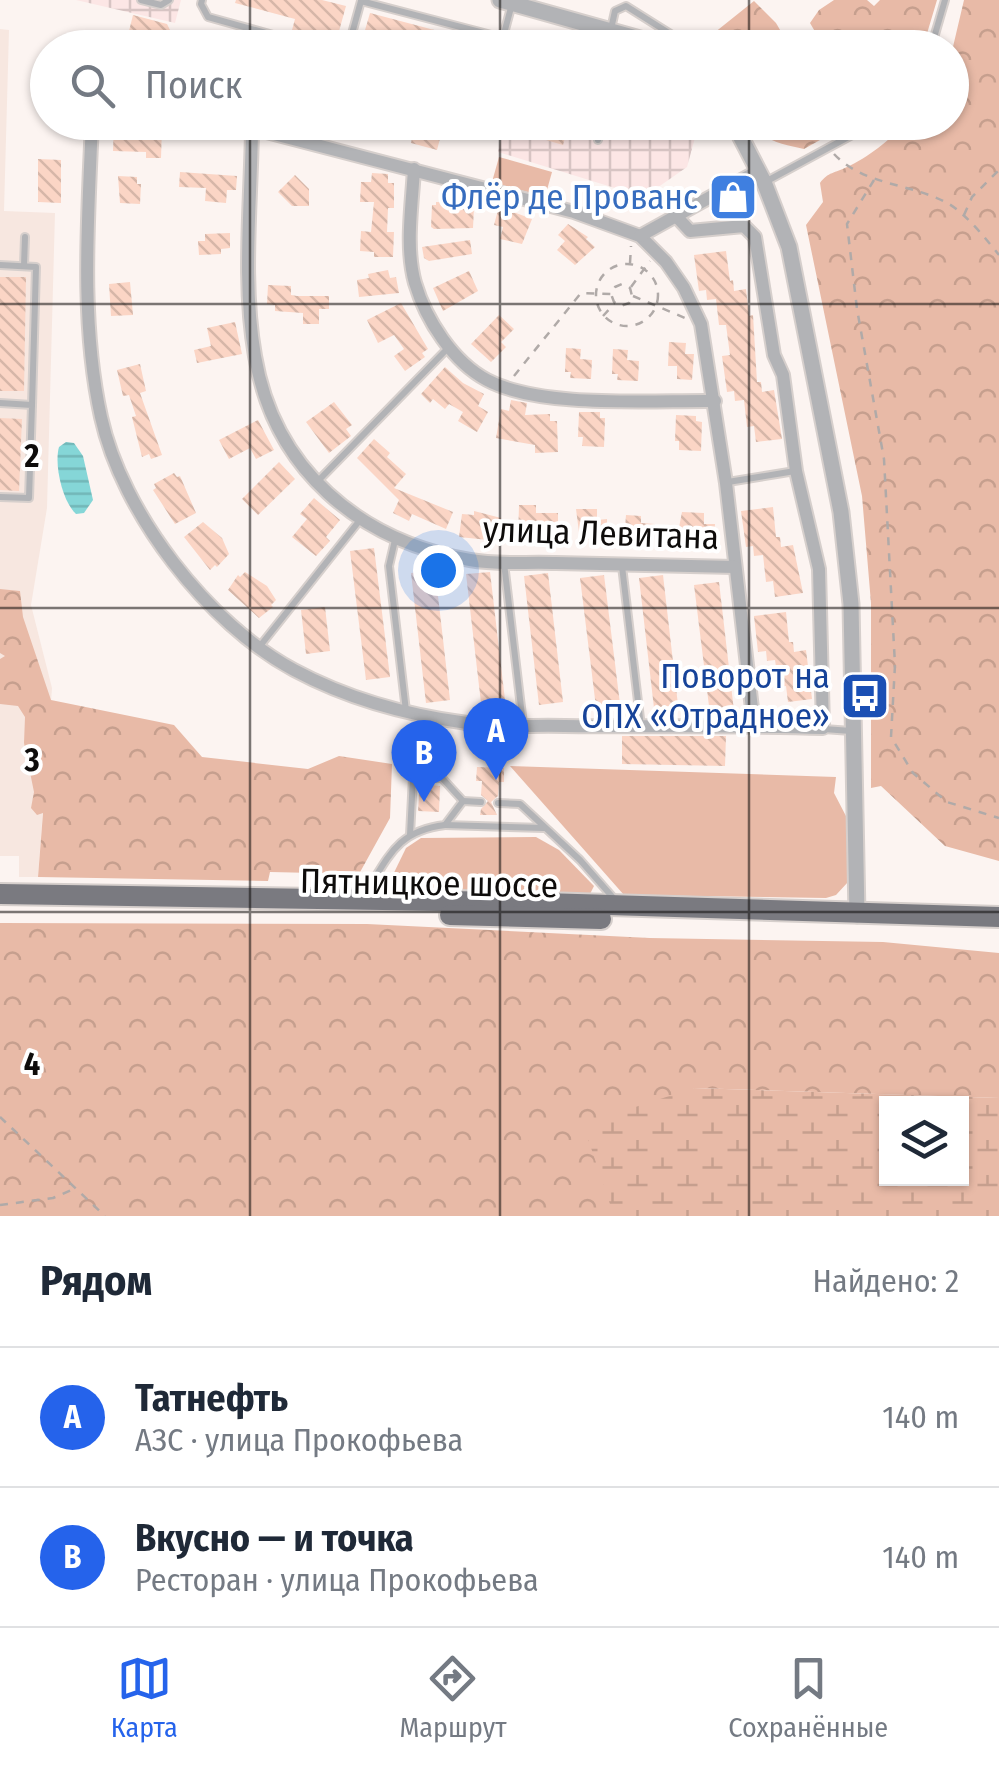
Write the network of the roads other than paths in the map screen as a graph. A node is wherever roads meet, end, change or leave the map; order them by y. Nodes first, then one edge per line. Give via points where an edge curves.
1 (142, 0) edge
2 (169, 0) edge
3 (202, 0) edge
4 (945, 0) edge
5 (361, 1) edge
6 (506, 2) edge
7 (255, 30) edge
8 (353, 30) edge
9 (458, 30) edge
10 (503, 30) edge
11 (597, 30) edge
12 (619, 30) edge
13 (664, 30) edge
14 (936, 30) edge
15 (91, 140) edge
16 (252, 140) edge
17 (297, 140) edge
18 (742, 140) edge
19 (845, 140) edge
20 (414, 169) junction
21 (761, 176) junction
22 (676, 216) junction
23 (636, 234) junction
24 (25, 237) dead end
25 (0, 265) edge
26 (24, 266) junction
27 (449, 347) junction
28 (715, 402) junction
29 (0, 403) edge
30 (32, 404) junction
31 (796, 471) junction
32 (316, 483) junction
33 (726, 483) junction
34 (0, 497) edge
35 (361, 519) junction
36 (396, 539) junction
37 (504, 562) junction
38 (622, 564) junction
39 (735, 567) junction
40 (260, 646) junction
41 (406, 712) junction
42 (523, 725) junction
43 (642, 726) junction
44 (754, 726) junction
45 (823, 728) junction
46 (853, 731) junction
47 (462, 801) junction
48 (481, 802) dead end
49 (498, 803) dead end
50 (445, 825) junction
51 (546, 828) junction
52 (410, 835) junction
53 (0, 894) edge
54 (361, 900) junction
55 (620, 906) junction
56 (0, 908) edge
57 (857, 915) junction
58 (999, 917) edge

1 - 2 lane
3 - 7 lane via 208,17
4 - 14 lane
5 - 8 lane
5 - 9 lane
6 - 10 lane
6 - 11 street
12 - 13 lane via 615,10 626,6
15 - 40 street via 92,360 116,466 142,520 185,578
16 - 32 street, улица Левитана via 254,356 264,400 288,449
17 - 20 street
18 - 21 street
19 - 21 lane
20 - 23 street
20 - 27 street via 410,244 416,284
21 - 22 street
21 - 46 street via 790,246 841,512
22 - 23 street
22 - 31 street via 690,231 744,226 755,237
23 - 28 street via 684,288 701,324
24 - 26 lane
25 - 26 lane
26 - 30 lane via 36,266
27 - 28 street via 486,379 556,398
27 - 32 lane
28 - 33 street
29 - 30 lane
30 - 34 lane via 29,498
31 - 33 lane
31 - 45 street via 819,570
32 - 35 street, улица Левитана
33 - 39 street
35 - 36 street, улица Левитана
35 - 40 lane
36 - 37 street, улица Левитана via 473,561
36 - 41 lane via 390,566
37 - 38 street, улица Левитана
37 - 42 lane
38 - 39 street, улица Левитана
38 - 43 lane
39 - 44 street
40 - 41 street via 292,669
41 - 42 street
42 - 43 street
43 - 44 street
44 - 45 street
45 - 46 lane
46 - 57 street
47 - 48 lane
47 - 50 lane
47 - 52 lane via 442,778 412,777
49 - 51 lane via 520,804
50 - 51 lane
50 - 52 lane
51 - 55 lane
52 - 54 lane
53 - 54 main road, Пятницкое шоссе
54 - 55 main road, Пятницкое шоссе
55 - 57 main road, Пятницкое шоссе
56 - 57 main road, Пятницкое шоссе via 772,923
57 - 58 main road, Пятницкое шоссе

